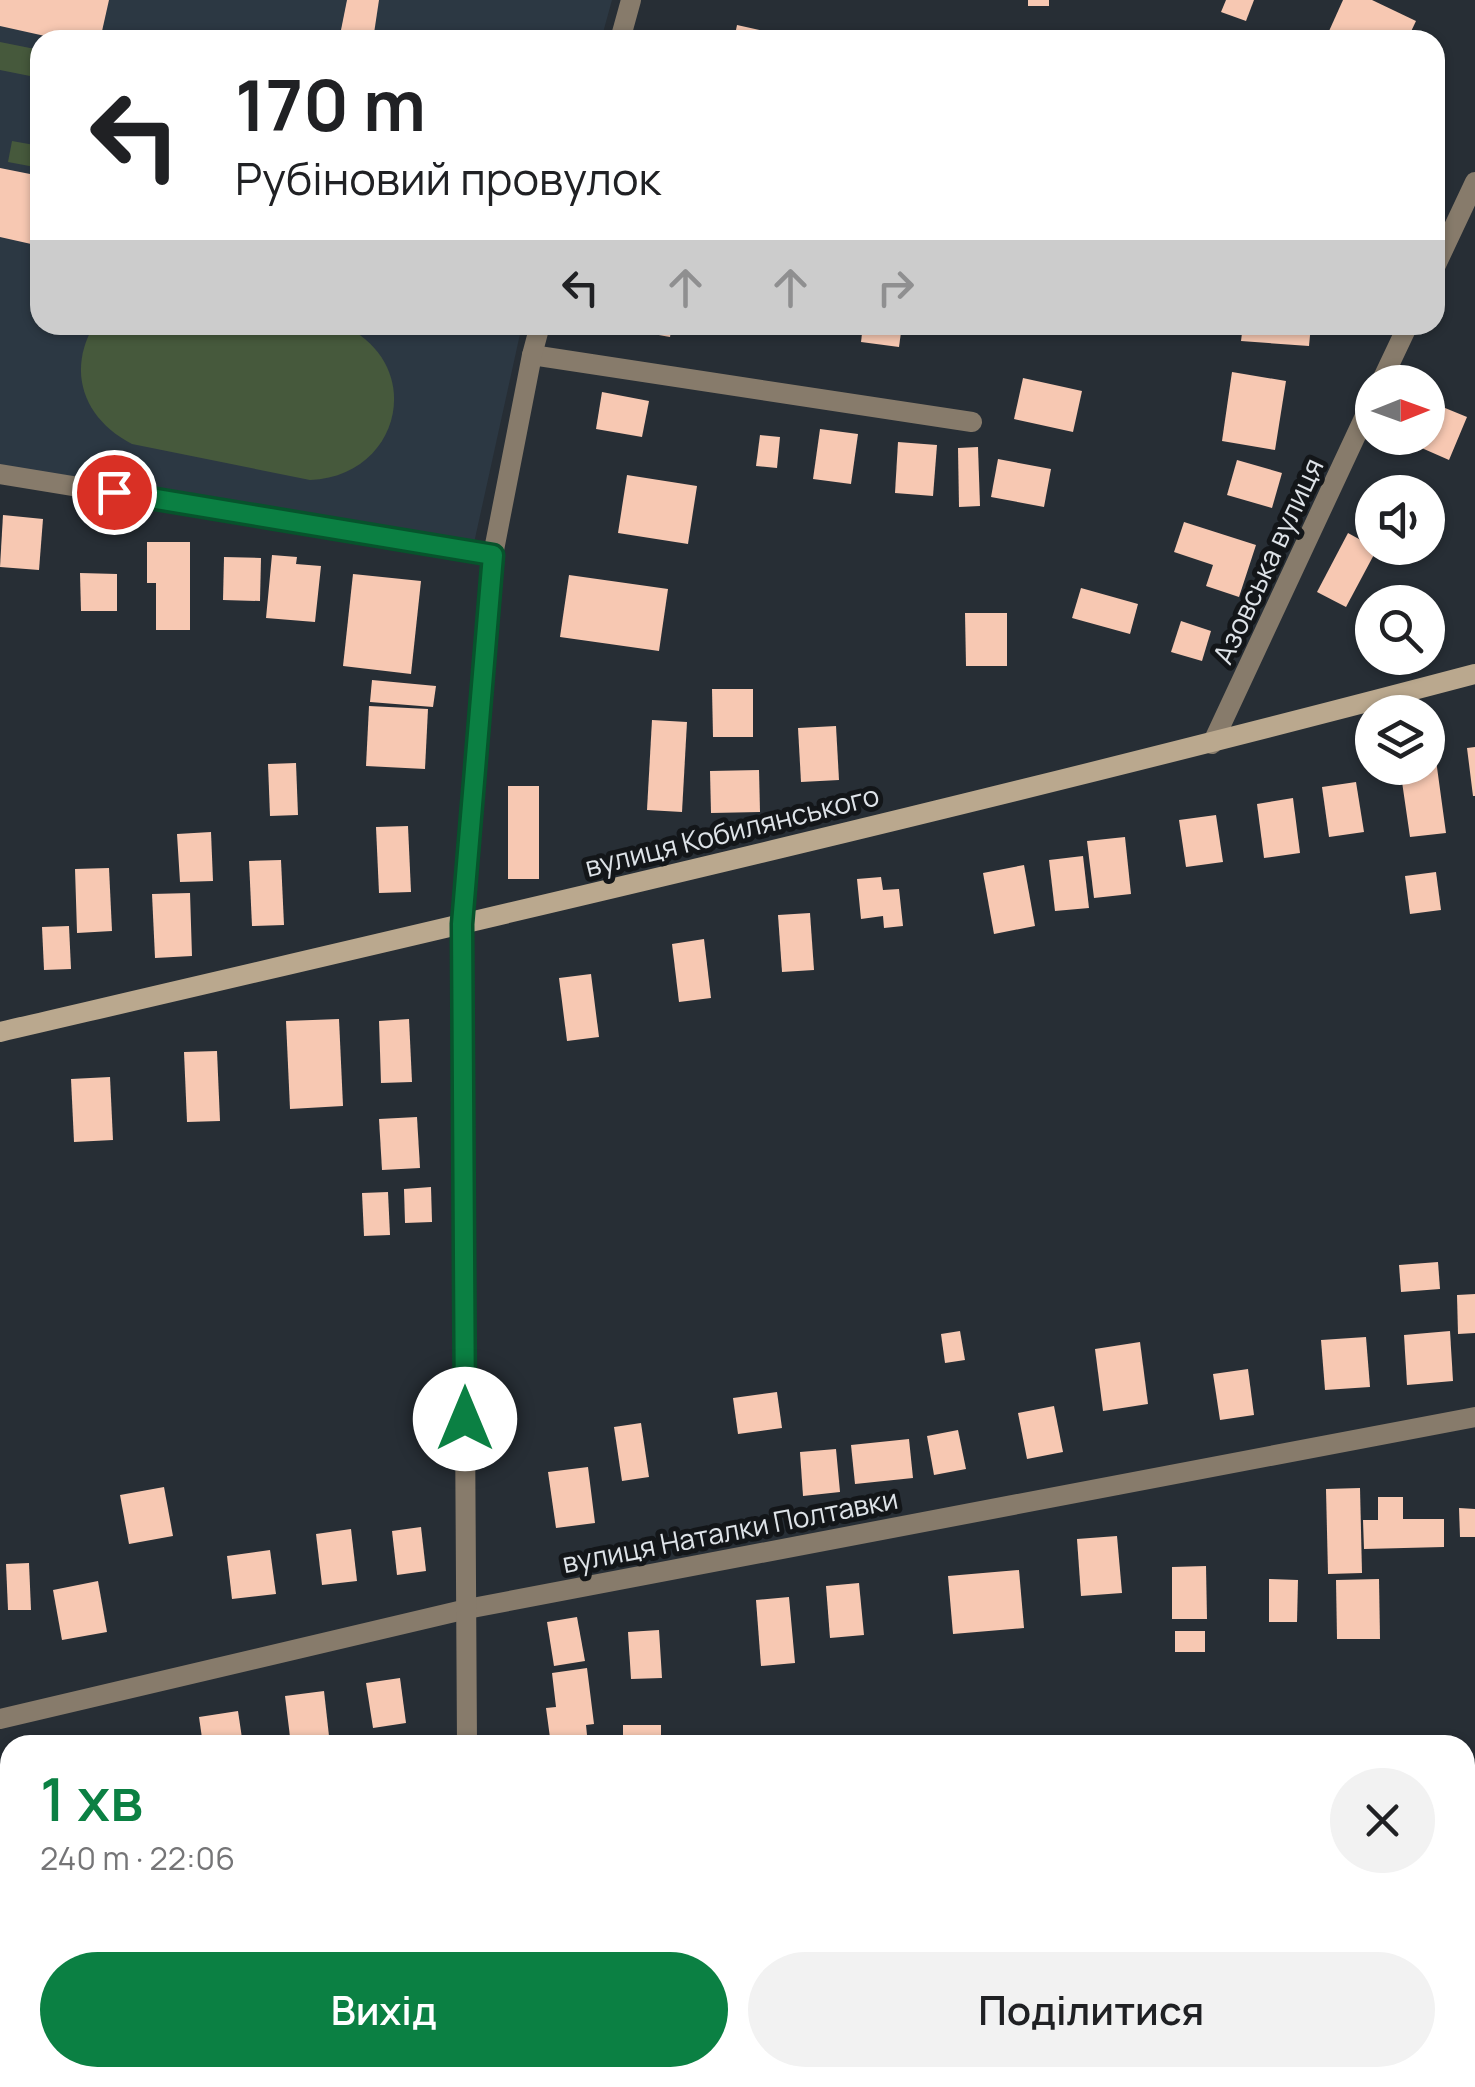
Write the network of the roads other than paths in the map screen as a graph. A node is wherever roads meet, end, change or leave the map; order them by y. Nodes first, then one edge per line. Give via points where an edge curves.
1 (631, 0) edge
2 (623, 30) edge
3 (1475, 182) edge
4 (1445, 246) edge
5 (537, 335) edge
6 (1403, 335) edge
7 (532, 355) junction
8 (1389, 365) edge
9 (972, 422) dead end
10 (1355, 437) edge
11 (0, 474) edge
12 (493, 555) junction
13 (1475, 674) edge
14 (1212, 744) junction
15 (462, 924) junction
16 (0, 1032) edge
17 (1475, 1416) edge
18 (467, 1610) junction
19 (0, 1719) edge
20 (467, 1735) edge

1 - 2 street
3 - 4 street
5 - 7 street
6 - 8 street
7 - 9 street
7 - 12 street
10 - 14 street, Азовська вулиця
11 - 12 street
12 - 15 street
13 - 14 main road, вулиця Кобилянського
14 - 15 main road, вулиця Кобилянського
15 - 16 main road, вулиця Кобилянського
15 - 18 street
17 - 18 street, вулиця Наталки Полтавки
18 - 19 street, вулиця Наталки Полтавки
18 - 20 street

